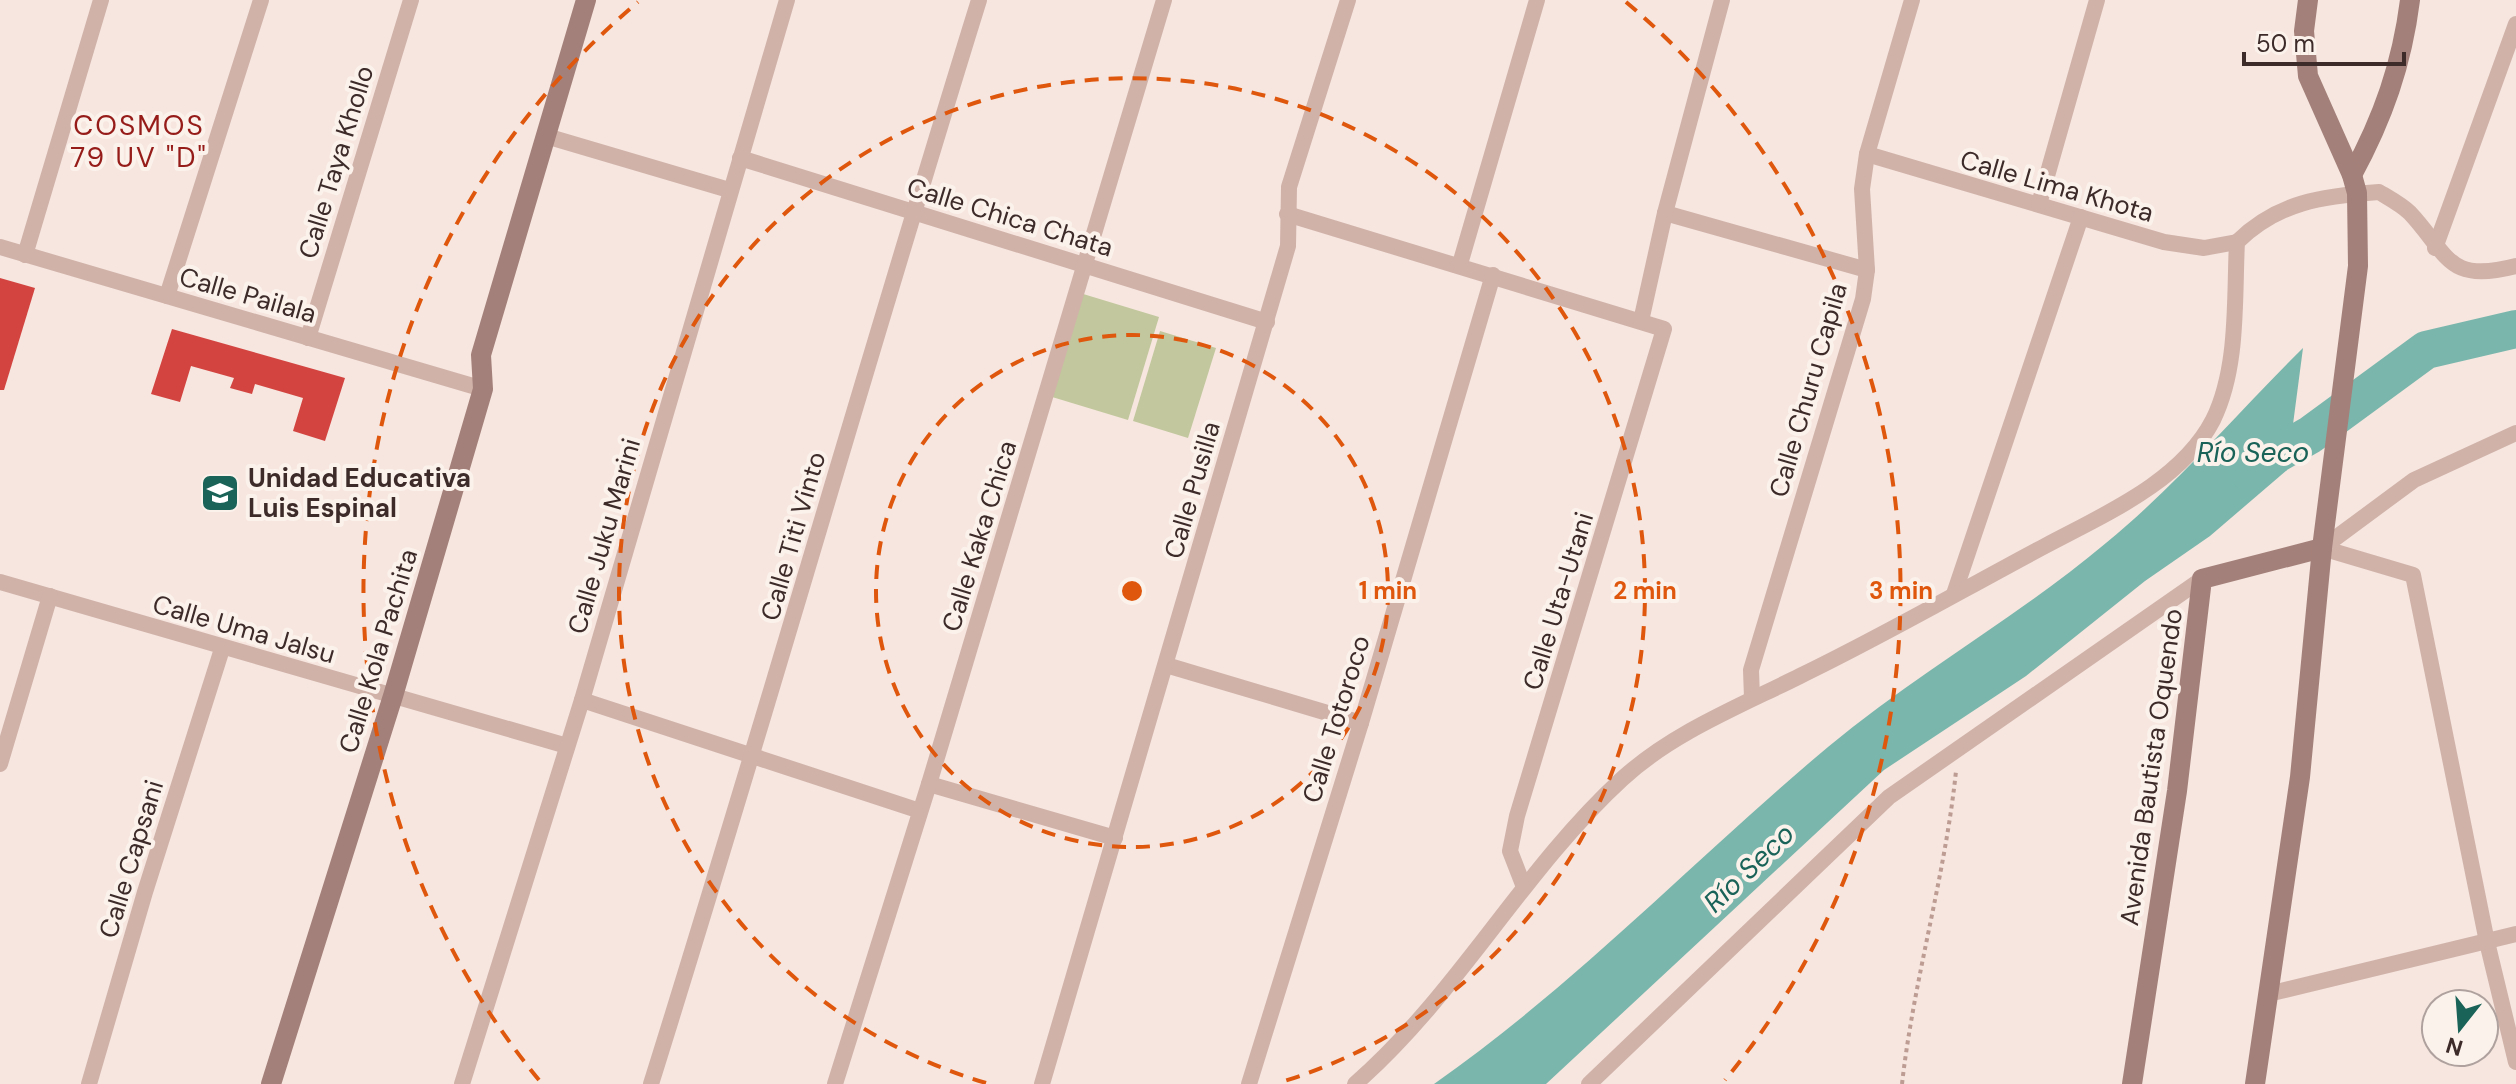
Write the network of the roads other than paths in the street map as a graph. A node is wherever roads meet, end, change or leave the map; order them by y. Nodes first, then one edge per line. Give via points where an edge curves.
1 (101, 0) edge
2 (261, 0) edge
3 (411, 0) edge
4 (586, 0) edge
5 (787, 0) edge
6 (979, 0) edge
7 (1164, 0) edge
8 (1348, 0) edge
9 (1537, 0) edge
10 (1722, 0) edge
11 (1912, 0) edge
12 (2097, 0) edge
13 (2308, 0) edge
14 (2410, 0) edge
15 (2516, 24) edge
16 (546, 136) junction
17 (1867, 154) junction
18 (740, 158) junction
19 (2354, 184) junction
20 (729, 190) junction
21 (2039, 204) junction
22 (913, 213) junction
23 (1665, 213) junction
24 (1287, 214) junction
25 (2081, 217) junction
26 (2237, 242) junction
27 (0, 247) edge
28 (2435, 248) junction
29 (25, 255) junction
30 (1085, 264) junction
31 (1460, 264) junction
32 (2516, 266) edge
33 (1867, 270) junction
34 (1493, 275) junction
35 (167, 296) junction
36 (1641, 321) junction
37 (1267, 322) junction
38 (308, 338) junction
39 (483, 389) junction
40 (2516, 433) edge
41 (2322, 548) junction
42 (2202, 579) junction
43 (0, 582) edge
44 (1954, 594) junction
45 (50, 596) junction
46 (222, 649) junction
47 (1166, 665) junction
48 (393, 696) junction
49 (1752, 698) junction
50 (582, 700) junction
51 (1361, 723) junction
52 (567, 746) junction
53 (754, 757) junction
54 (0, 764) edge
55 (929, 784) junction
56 (920, 811) junction
57 (1115, 838) junction
58 (1524, 887) junction
59 (2516, 934) edge
60 (2487, 942) junction
61 (2268, 994) junction
62 (2516, 1062) edge
63 (89, 1084) edge
64 (271, 1084) edge
65 (462, 1084) edge
66 (651, 1084) edge
67 (835, 1084) edge
68 (1042, 1084) edge
69 (1249, 1084) edge
70 (1355, 1084) edge
71 (1589, 1084) edge
72 (2132, 1084) edge
73 (2255, 1084) edge

1 - 29 street
2 - 35 street
3 - 38 street, Calle Taya Khollo
4 - 16 street, Calle Kola Pachita
5 - 18 street, Calle Juku Marini
6 - 22 street, Calle Titi Vinto
7 - 30 street, Calle Kaka Chica
8 - 24 street, Calle Pusilla via 1289,187
9 - 31 street
10 - 23 street
11 - 17 street, Calle Churu Capila
12 - 21 street
13 - 19 street via 2308,76
14 - 19 street via 2397,71
15 - 28 street
16 - 20 street
16 - 39 street, Calle Kola Pachita via 481,355
17 - 21 street, Calle Lima Khota
17 - 33 street, Calle Churu Capila via 1862,189
18 - 20 street, Calle Juku Marini
18 - 22 street, Calle Chica Chata
19 - 26 street via 2260,220
19 - 28 street via 2379,192 2409,212
19 - 41 street via 2358,266
20 - 50 street, Calle Juku Marini
21 - 25 street, Calle Lima Khota
22 - 30 street, Calle Chica Chata
22 - 53 street, Calle Titi Vinto
23 - 33 street
23 - 36 street
24 - 31 street
24 - 37 street, Calle Pusilla via 1288,246
25 - 26 street, Calle Lima Khota via 2164,242 2204,248
25 - 44 street
26 - 44 street via 2230,360 2213,420 2192,447 2165,476 2131,499
27 - 29 street, Calle Pailala
28 - 32 street via 2457,267 2488,274
29 - 35 street, Calle Pailala
30 - 37 street, Calle Chica Chata
30 - 55 street, Calle Kaka Chica
31 - 34 street
33 - 49 street, Calle Churu Capila via 1860,311 1751,670
34 - 36 street
34 - 51 street, Calle Totoroco
35 - 38 street, Calle Pailala
36 - 58 street, Calle Uta-Utani via 1664,329 1517,816 1510,851
37 - 47 street, Calle Pusilla
38 - 39 street, Calle Pailala
39 - 48 street, Calle Kola Pachita
40 - 41 street via 2414,480
41 - 42 street, Avenida Bautista Oquendo
41 - 60 street via 2413,575
41 - 61 street via 2300,777
42 - 71 street via 1889,797
42 - 72 street, Avenida Bautista Oquendo via 2177,791
43 - 45 street, Calle Uma Jalsu
44 - 49 street
45 - 46 street, Calle Uma Jalsu
45 - 54 street
46 - 48 street, Calle Uma Jalsu
46 - 63 street, Calle Capsani
47 - 51 street
47 - 57 street, Calle Pusilla
48 - 52 street, Calle Uma Jalsu
48 - 64 street, Calle Kola Pachita
49 - 58 street via 1657,752 1622,779
50 - 52 street, Calle Juku Marini
50 - 53 street
51 - 69 street, Calle Totoroco
52 - 65 street, Calle Juku Marini
53 - 56 street
53 - 66 street, Calle Titi Vinto
55 - 56 street, Calle Kaka Chica
55 - 57 street
56 - 67 street, Calle Kaka Chica
57 - 68 street, Calle Pusilla
58 - 70 street via 1417,1025
59 - 60 street
60 - 61 street
60 - 62 street
61 - 73 street

